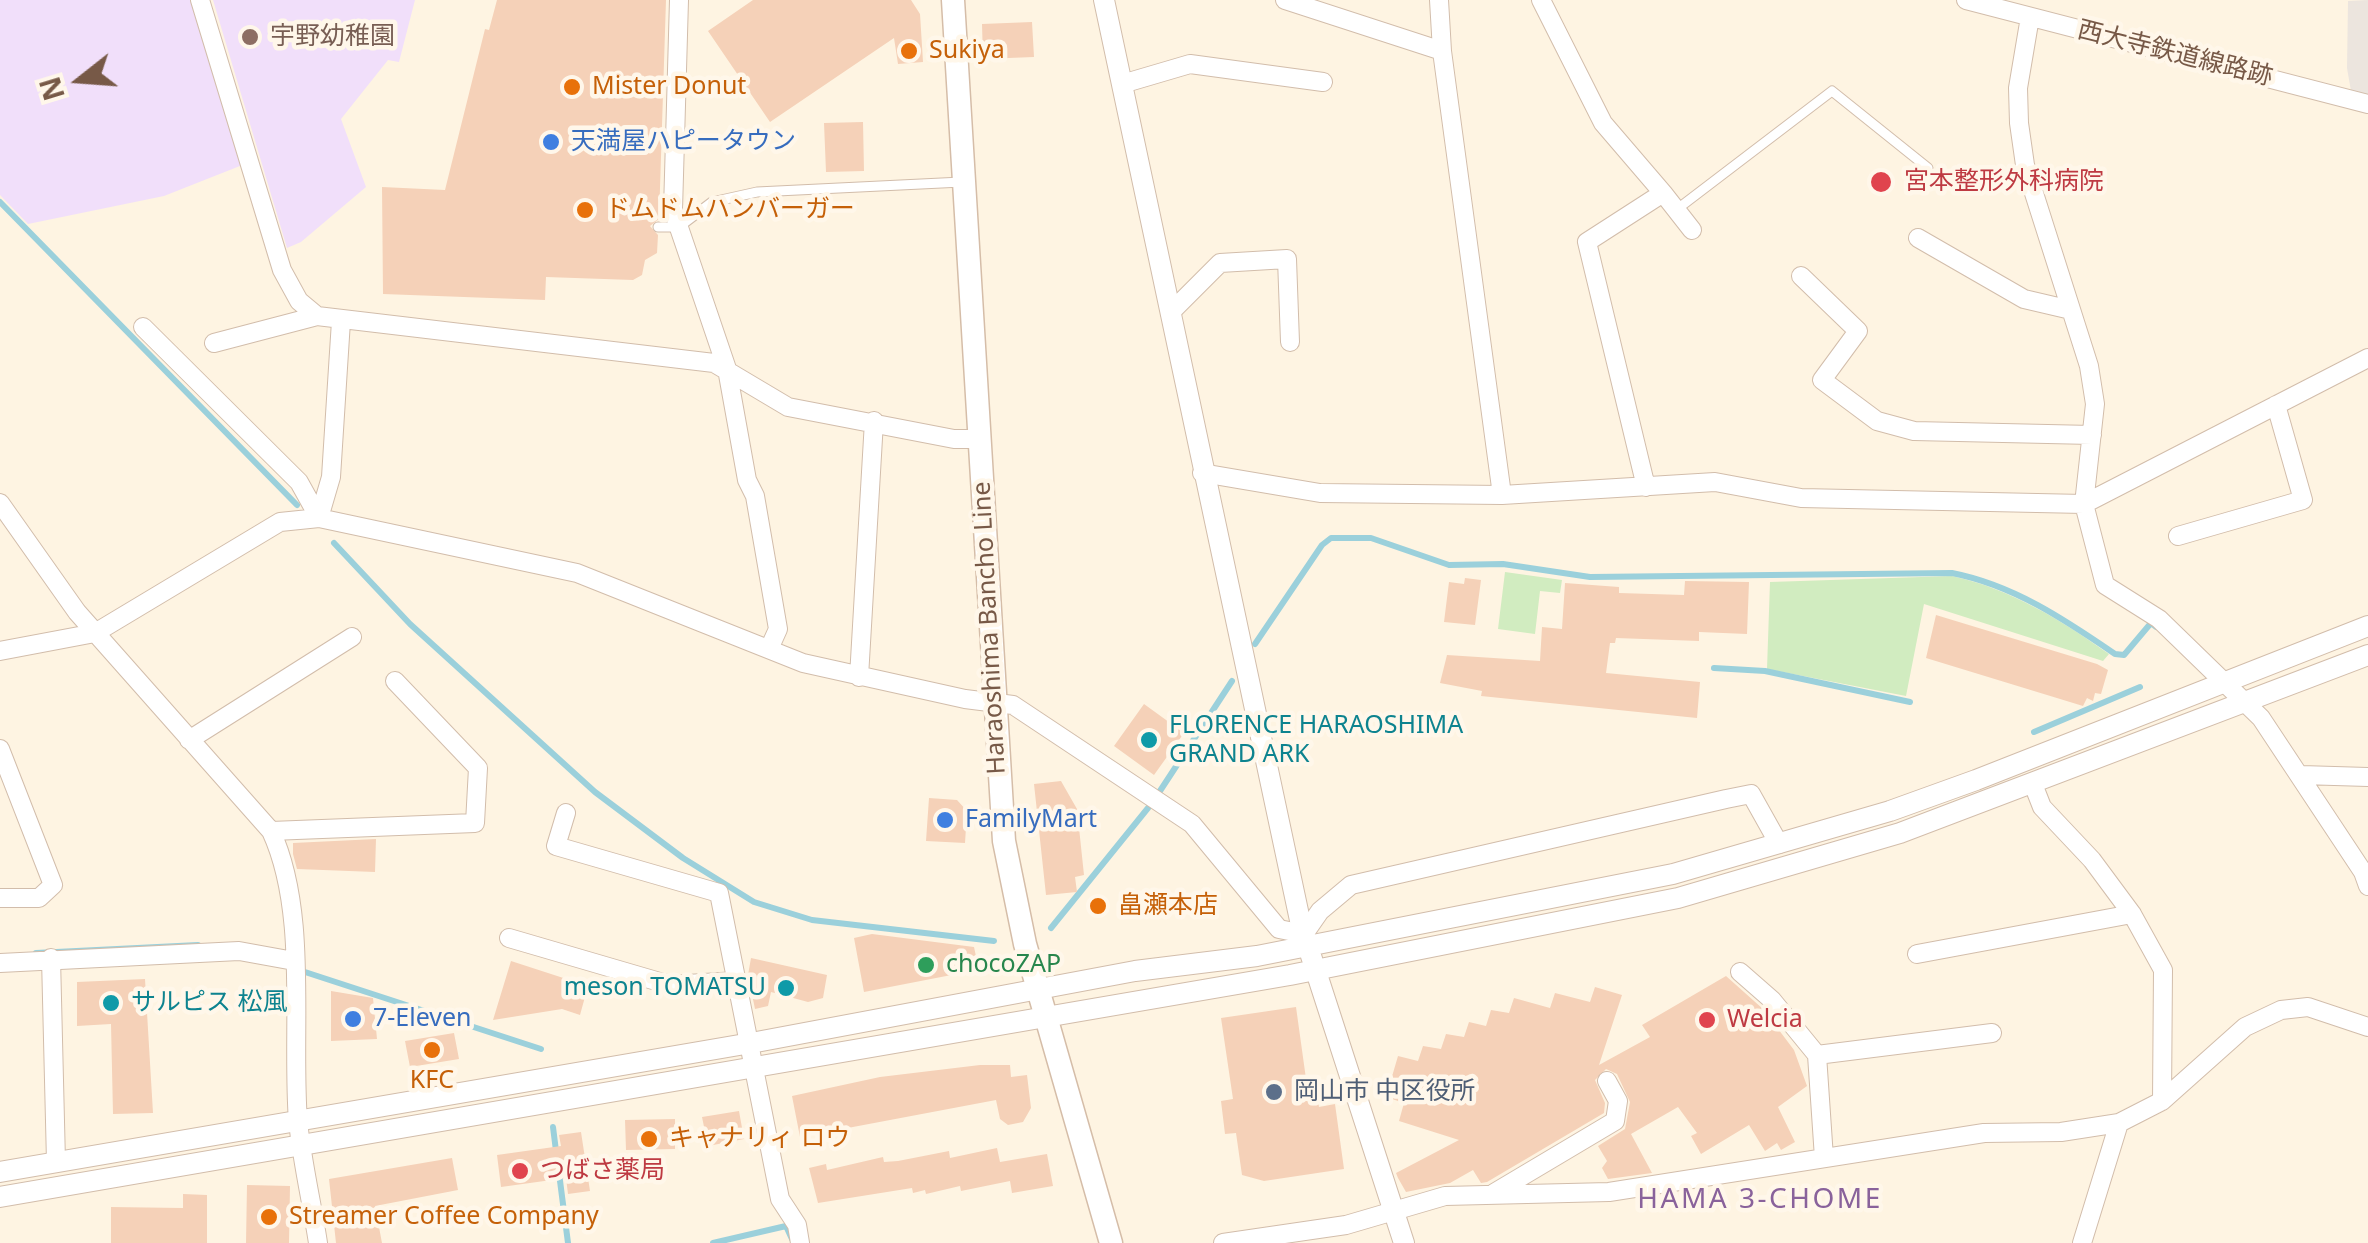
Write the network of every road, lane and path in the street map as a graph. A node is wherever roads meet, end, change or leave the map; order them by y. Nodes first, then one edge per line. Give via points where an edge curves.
1 (200, 0) edge
2 (679, 0) edge
3 (953, 0) edge
4 (1104, 0) edge
5 (1285, 0) edge
6 (1440, 0) edge
7 (1541, 0) edge
8 (1966, 0) edge
9 (2035, 12) edge
10 (1442, 51) junction
11 (1324, 82) dead end
12 (1122, 84) junction
13 (2368, 104) edge
14 (1928, 168) dead end
15 (964, 182) junction
16 (1663, 193) junction
17 (1676, 210) junction
18 (658, 227) dead end
19 (679, 228) junction
20 (1692, 230) dead end
21 (1918, 238) dead end
22 (1800, 276) dead end
23 (2071, 310) junction
24 (1170, 312) junction
25 (316, 316) junction
26 (340, 321) junction
27 (143, 328) dead end
28 (1290, 342) dead end
29 (214, 343) dead end
30 (2368, 358) edge
31 (726, 369) junction
32 (2276, 406) junction
33 (874, 420) junction
34 (2092, 436) junction
35 (980, 439) junction
36 (1202, 472) junction
37 (1646, 486) junction
38 (1502, 495) junction
39 (0, 502) edge
40 (2084, 504) junction
41 (319, 518) junction
42 (2178, 536) dead end
43 (2368, 626) edge
44 (95, 633) junction
45 (352, 638) dead end
46 (769, 649) junction
47 (0, 651) edge
48 (2368, 655) edge
49 (859, 677) junction
50 (395, 681) dead end
51 (2226, 681) junction
52 (994, 702) junction
53 (2245, 702) junction
54 (188, 740) junction
55 (0, 749) edge
56 (2301, 775) junction
57 (2368, 777) edge
58 (2033, 784) junction
59 (566, 813) dead end
60 (271, 830) junction
61 (1778, 844) junction
62 (2368, 886) edge
63 (0, 898) edge
64 (2132, 914) junction
65 (509, 938) dead end
66 (1305, 939) junction
67 (1917, 954) dead end
68 (51, 958) junction
69 (294, 961) junction
70 (0, 963) edge
71 (1313, 969) junction
72 (1740, 972) dead end
73 (738, 981) junction
74 (1040, 990) junction
75 (1046, 1017) junction
76 (2368, 1027) edge
77 (1992, 1033) dead end
78 (750, 1044) junction
79 (1816, 1056) junction
80 (756, 1066) junction
81 (1607, 1082) dead end
82 (2162, 1101) junction
83 (298, 1119) junction
84 (2119, 1124) junction
85 (301, 1144) junction
86 (1824, 1158) junction
87 (56, 1162) junction
88 (0, 1172) edge
89 (1489, 1196) junction
90 (0, 1197) edge
91 (1393, 1209) junction
92 (318, 1243) edge
93 (800, 1243) edge
94 (1111, 1243) edge
95 (1222, 1243) edge
96 (1404, 1243) edge
97 (2082, 1243) edge

1 - 25 street via 282,270
2 - 19 street via 673,210
3 - 15 main road, Haraoshima Bancho Line
4 - 12 street
5 - 10 street
6 - 10 street
7 - 16 street via 1603,124
8 - 9 street, 西大寺鉄道線路跡
9 - 13 street, 西大寺鉄道線路跡
9 - 23 street via 2018,88 2019,123 2025,164
10 - 38 street
11 - 12 street via 1190,64
12 - 24 street
14 - 17 lane via 1832,91
15 - 19 lane via 757,192 712,202
15 - 35 main road, Haraoshima Bancho Line
16 - 17 street
16 - 37 street via 1587,242
17 - 20 street
18 - 19 lane
19 - 31 street
21 - 23 street via 2024,299
22 - 34 street via 1858,330 1822,380 1877,421 1914,431
23 - 34 street via 2090,366
24 - 28 street via 1220,263 1287,258
24 - 36 street
25 - 26 street
25 - 29 street
26 - 31 street via 603,347
26 - 41 street via 331,477
27 - 41 street via 299,482
30 - 32 street
31 - 33 street via 788,407
31 - 46 street via 778,629
32 - 40 street
32 - 42 street via 2303,500
33 - 35 street
33 - 49 street
34 - 40 street
35 - 52 main road, Haraoshima Bancho Line
36 - 38 street via 1320,493
36 - 66 street
37 - 38 street
37 - 40 street via 1715,482 1801,498
39 - 44 street
40 - 51 street via 2104,585 2159,619
41 - 44 street via 280,522
41 - 46 street via 577,573
43 - 51 street
44 - 47 street
44 - 54 street
45 - 54 street
46 - 49 street
48 - 53 street
49 - 52 street
50 - 60 street via 478,768 475,823
51 - 53 street
51 - 61 street via 1976,780
52 - 66 street via 1023,710 1192,824 1279,929
52 - 74 main road, Haraoshima Bancho Line via 1004,841
53 - 56 street
53 - 58 street
54 - 60 street
55 - 63 street via 53,885 39,898
56 - 57 street
56 - 62 street
58 - 64 street via 2042,807
58 - 71 street via 1900,833 1678,898
59 - 73 street via 556,846 719,894
60 - 69 street via 284,866
61 - 66 street via 1550,902
61 - 66 street via 1751,794 1726,798 1351,884 1320,911
64 - 67 street
64 - 82 street via 2164,970
65 - 73 street via 670,985
66 - 71 street
66 - 74 street
68 - 69 street via 239,951
68 - 70 street
68 - 87 street
69 - 83 street
71 - 75 street
71 - 91 street
72 - 79 street
73 - 78 street
74 - 75 main road, Haraoshima Bancho Line
74 - 78 street
75 - 80 street
75 - 94 main road, Haraoshima Bancho Line
76 - 82 street via 2308,1007 2280,1010 2230,1039
77 - 79 street
78 - 80 street
78 - 83 street
79 - 86 street
80 - 85 street
80 - 93 street via 780,1200
81 - 89 street via 1618,1102 1615,1121
82 - 84 street
83 - 85 street
83 - 87 street
84 - 86 street via 1984,1133
84 - 97 street
85 - 90 street
85 - 92 street
86 - 89 street via 1608,1192
87 - 88 street
89 - 91 street via 1445,1196
91 - 95 street via 1346,1225
91 - 96 street

